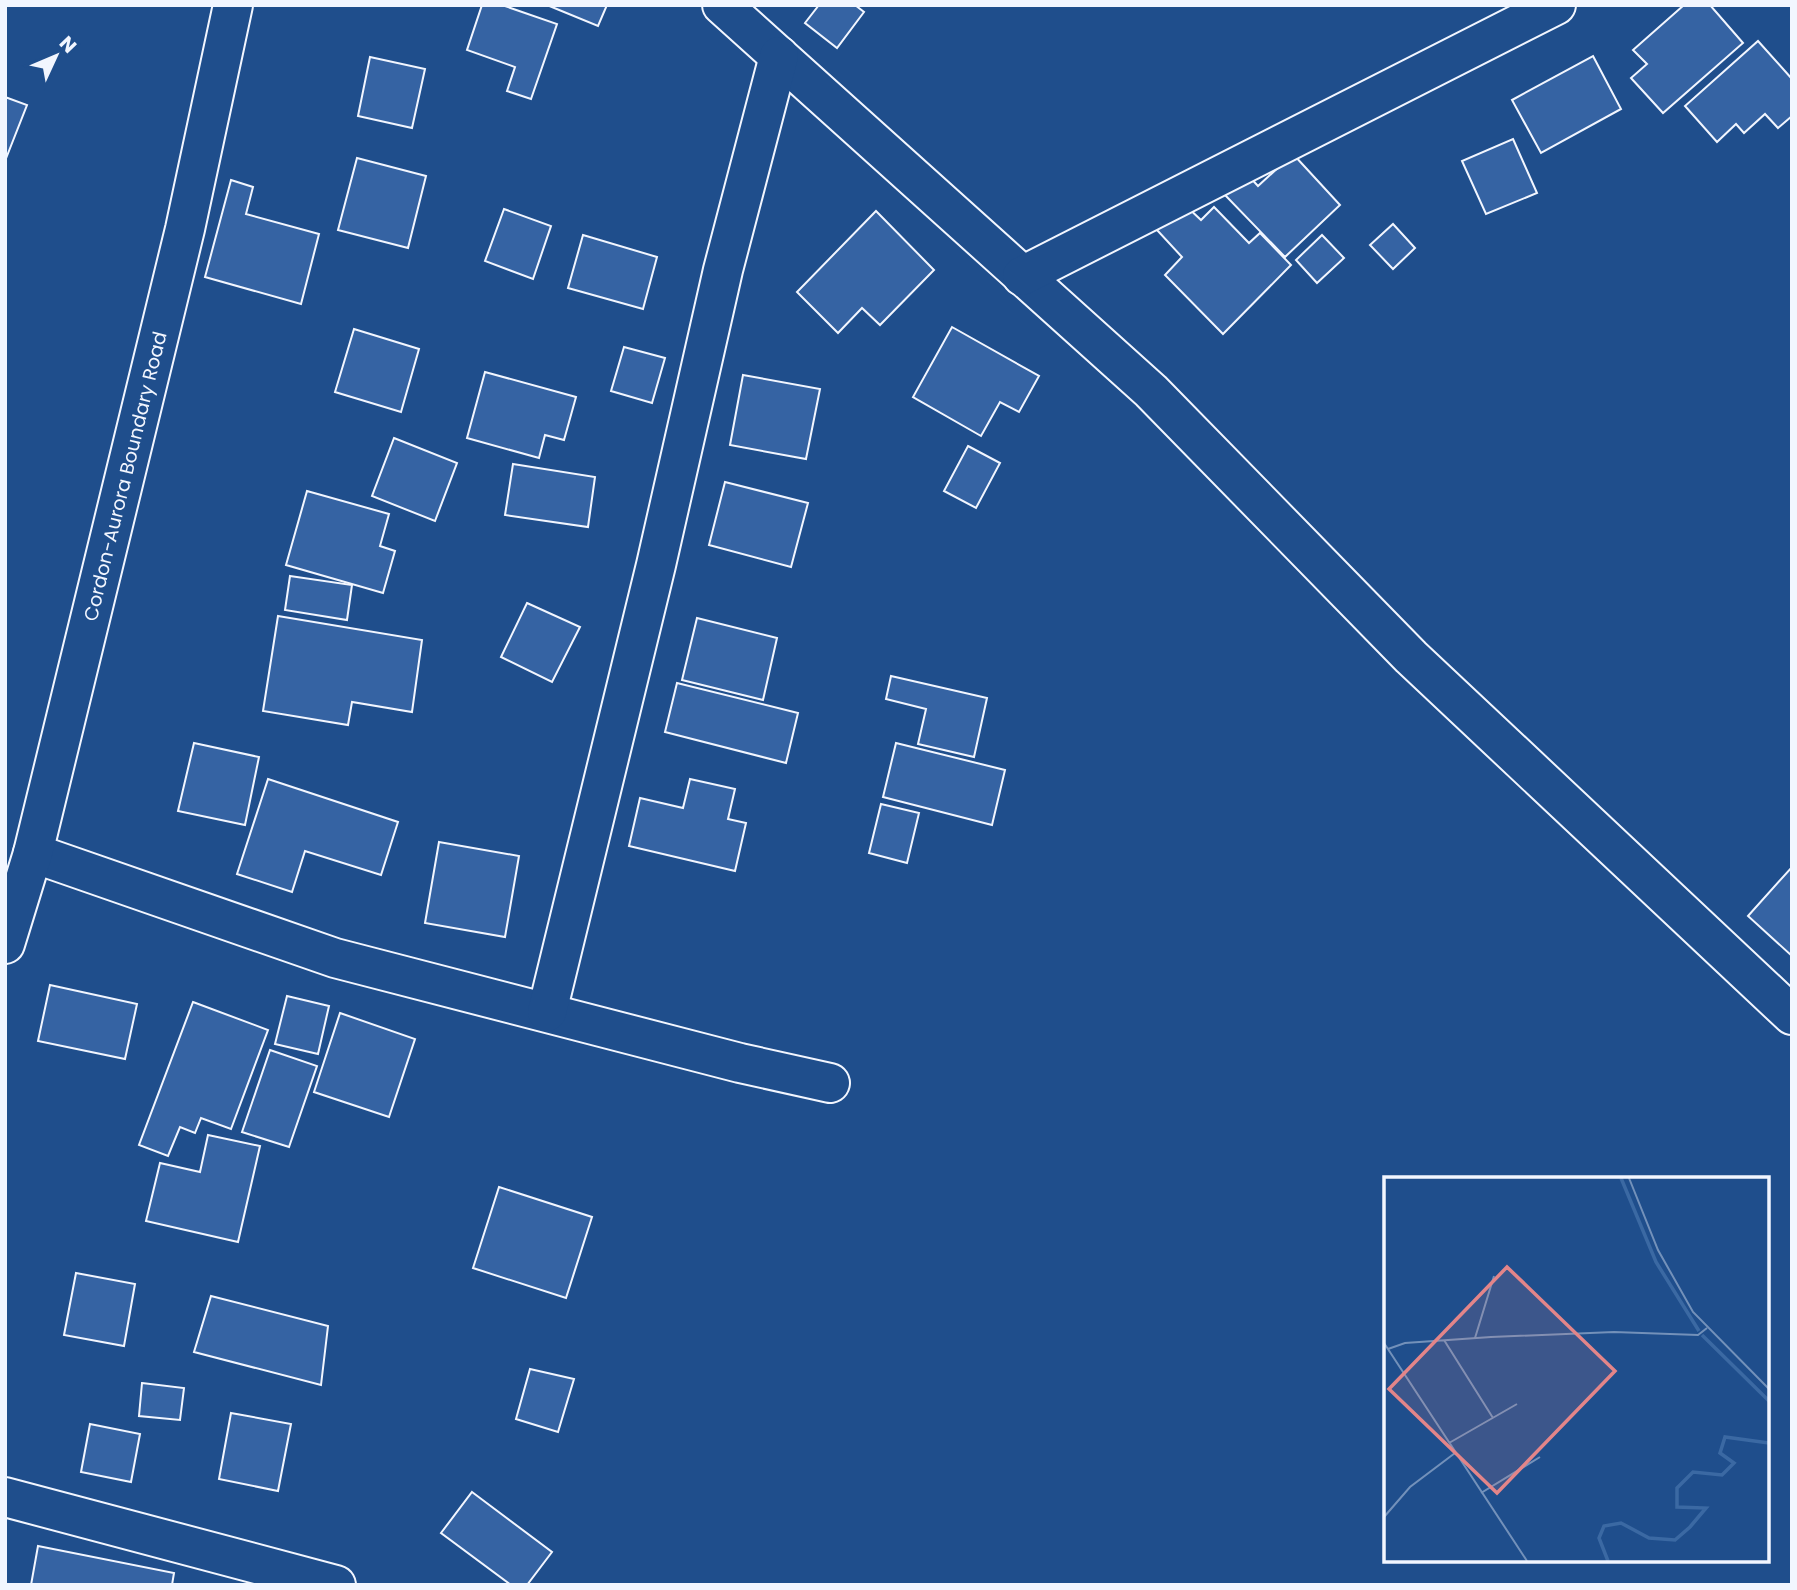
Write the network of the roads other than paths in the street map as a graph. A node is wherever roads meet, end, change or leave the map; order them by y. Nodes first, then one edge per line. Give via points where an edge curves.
1 (233, 5) edge
2 (722, 5) edge
3 (1556, 5) edge
4 (779, 57) junction
5 (1022, 276) junction
6 (33, 853) junction
7 (5, 944) edge
8 (547, 1012) junction
9 (1792, 1015) edge
10 (830, 1083) dead end
11 (5, 1497) edge
12 (336, 1585) edge

1 - 6 street, Cordon-Aurora Boundary Road via 185,229
2 - 4 street
3 - 5 street
4 - 5 street
4 - 8 street via 723,270
5 - 9 street via 1151,391 1411,657
6 - 7 street, Cordon-Aurora Boundary Road
6 - 8 street via 335,958
8 - 10 street
11 - 12 street

